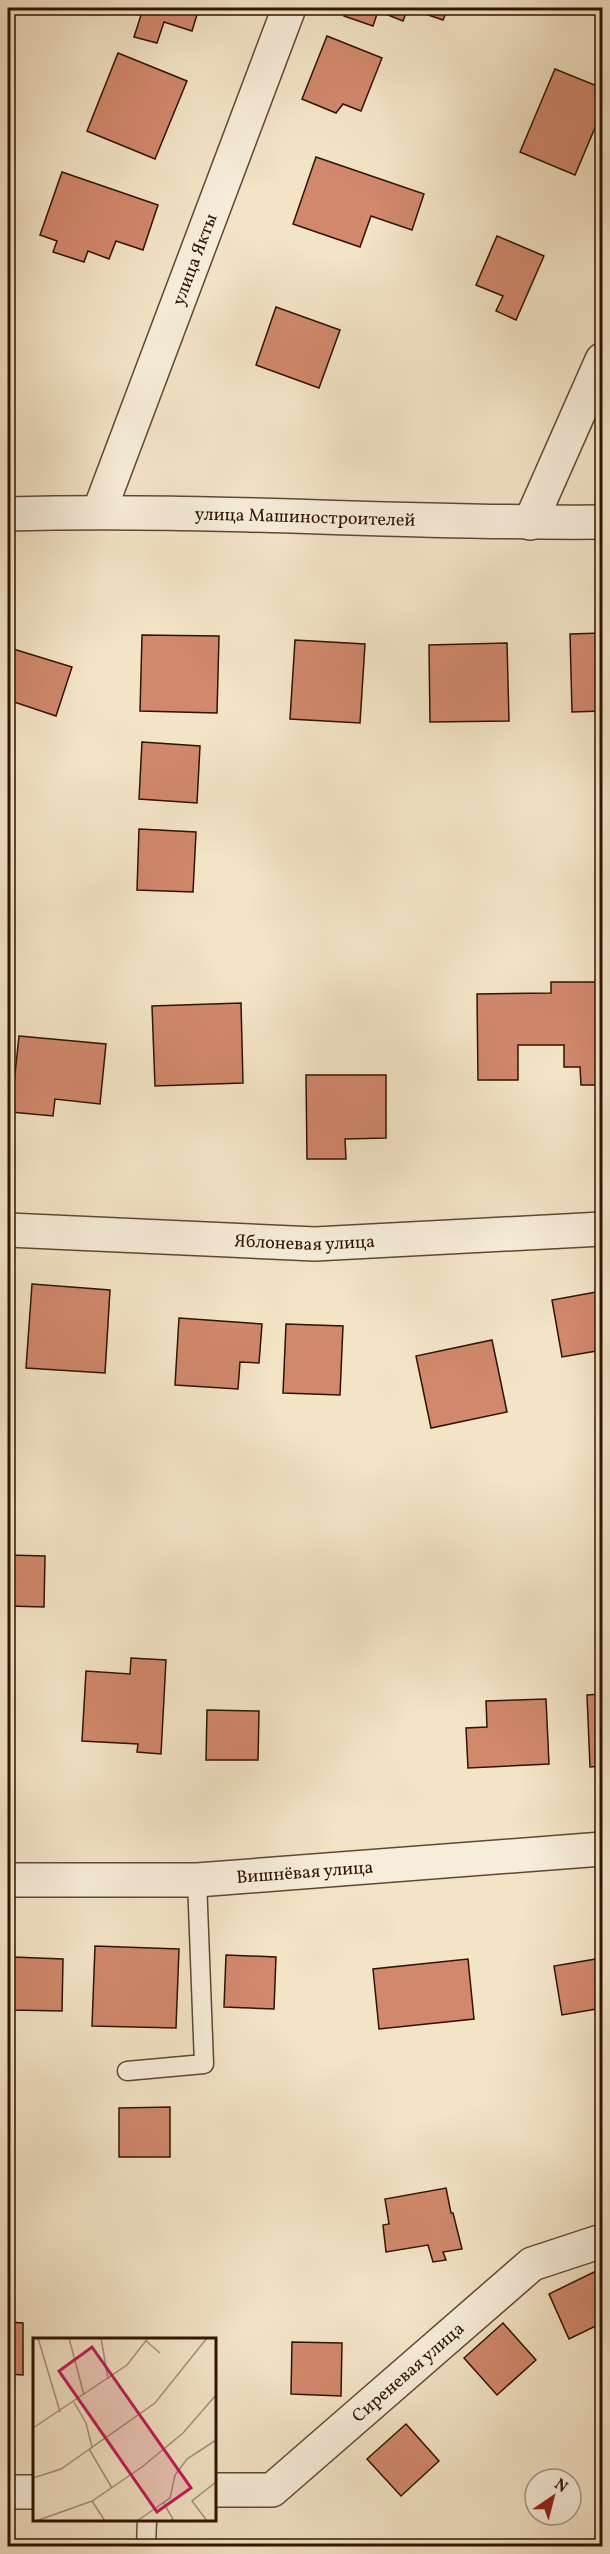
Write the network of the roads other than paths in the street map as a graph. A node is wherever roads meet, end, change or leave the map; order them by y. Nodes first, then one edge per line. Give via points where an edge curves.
1 (289, 8) edge
2 (603, 360) edge
3 (99, 512) junction
4 (8, 514) edge
5 (603, 522) edge
6 (530, 523) junction
7 (603, 1229) edge
8 (8, 1230) edge
9 (603, 1850) edge
10 (8, 1880) edge
11 (197, 1880) junction
12 (127, 2071) dead end
13 (603, 2241) edge
14 (216, 2490) edge
15 (8, 2492) edge
16 (33, 2492) edge
17 (147, 2521) edge
18 (146, 2547) edge

1 - 3 street, улица Якты
2 - 6 street
3 - 4 street, улица Машиностроителей
3 - 6 street, улица Машиностроителей
5 - 6 street, улица Машиностроителей
7 - 8 street, Яблоневая улица via 315,1244
9 - 11 street, Вишнёвая улица
10 - 11 street, Вишнёвая улица
11 - 12 lane via 204,2064
13 - 14 street, Сиреневая улица via 532,2264 272,2490
15 - 16 street
17 - 18 lane

